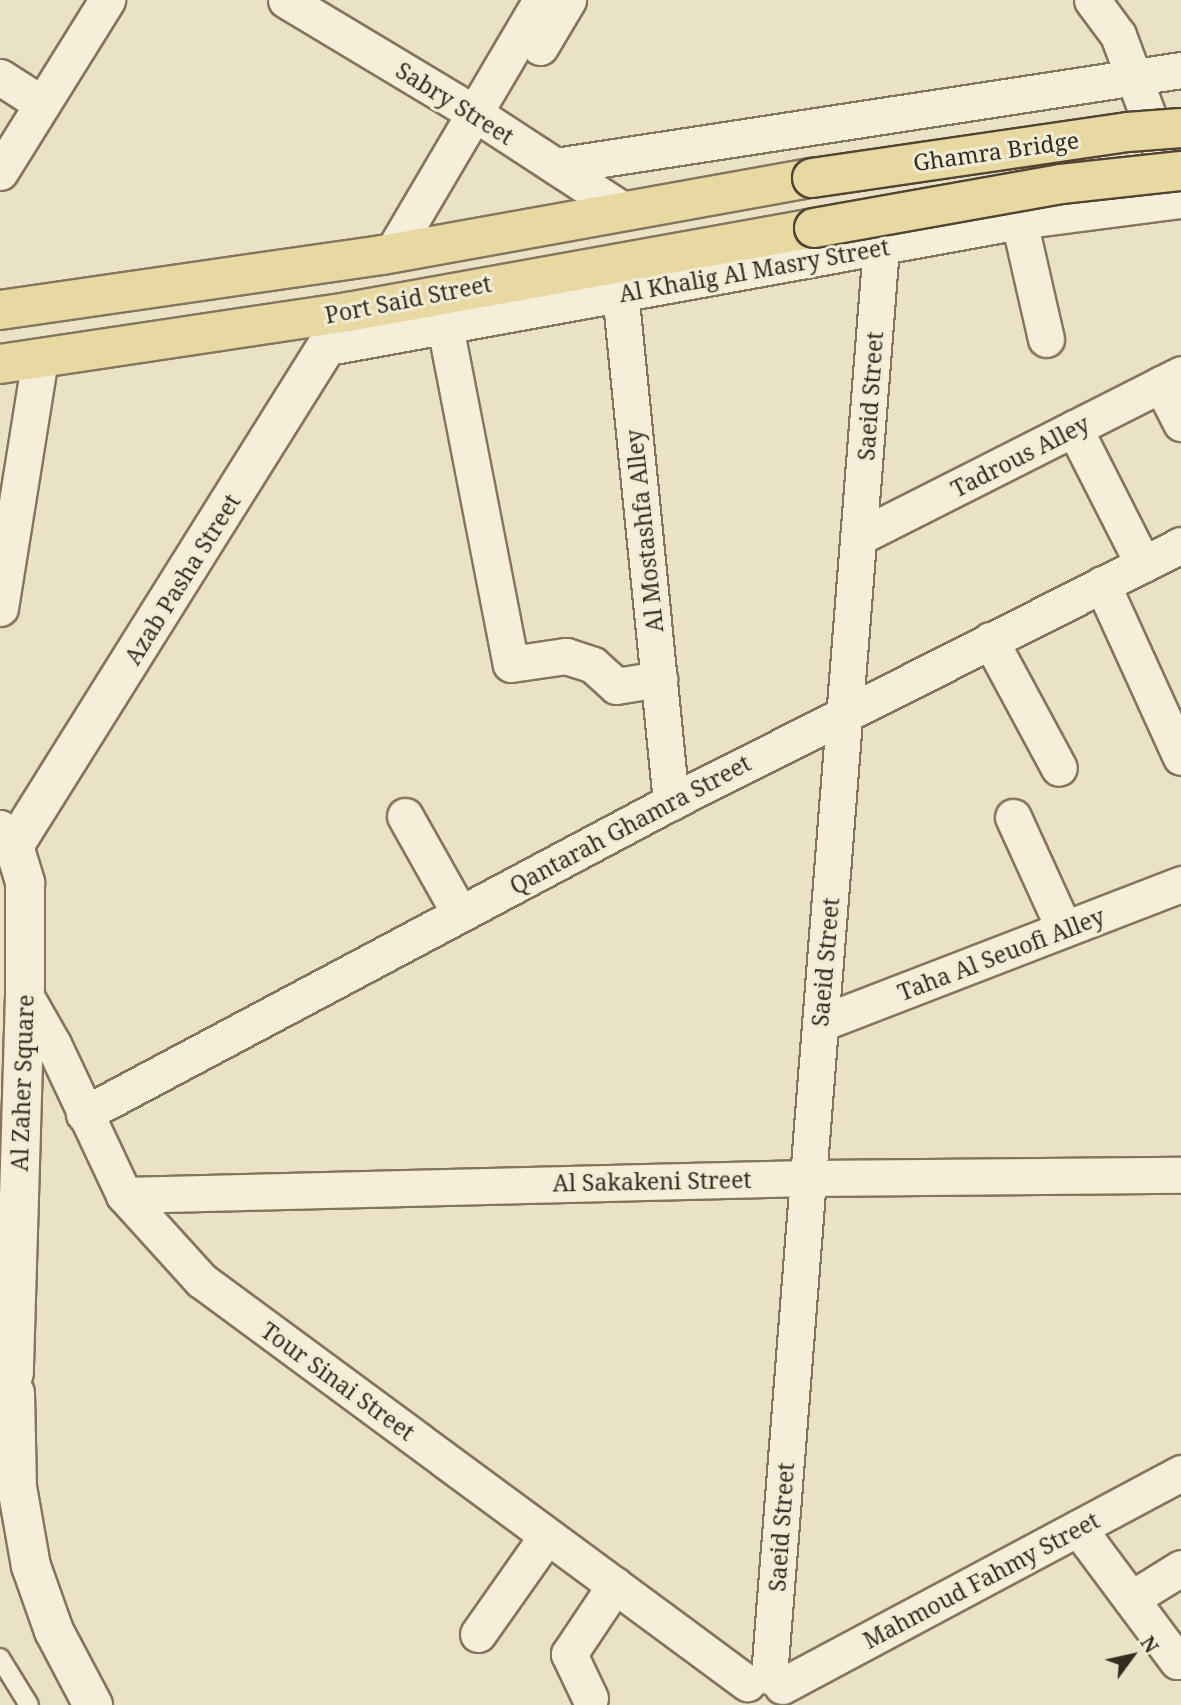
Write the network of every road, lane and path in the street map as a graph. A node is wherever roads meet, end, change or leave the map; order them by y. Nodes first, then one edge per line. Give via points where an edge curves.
1 (107, 0) edge
2 (286, 0) edge
3 (541, 0) edge
4 (568, 0) edge
5 (1096, 2) edge
6 (1181, 70) edge
7 (1134, 74) junction
8 (0, 77) edge
9 (42, 104) junction
10 (483, 119) junction
11 (1181, 128) edge
12 (556, 166) junction
13 (0, 172) edge
14 (812, 177) joint
15 (1181, 193) edge
16 (621, 209) junction
17 (1020, 221) junction
18 (814, 228) joint
19 (881, 248) junction
20 (393, 253) junction
21 (619, 278) junction
22 (0, 310) edge
23 (348, 312) junction
24 (444, 326) junction
25 (1046, 339) dead end
26 (328, 347) junction
27 (40, 359) junction
28 (0, 364) edge
29 (1171, 379) edge
30 (1181, 423) edge
31 (1074, 428) junction
32 (859, 537) junction
33 (1181, 545) edge
34 (1143, 564) junction
35 (1102, 584) junction
36 (0, 608) edge
37 (990, 640) junction
38 (659, 679) junction
39 (845, 712) junction
40 (1181, 757) edge
41 (1059, 768) dead end
42 (671, 802) junction
43 (405, 816) dead end
44 (1013, 817) dead end
45 (7, 838) edge
46 (1181, 884) edge
47 (460, 914) junction
48 (1064, 929) junction
49 (25, 995) junction
50 (821, 1023) junction
51 (84, 1114) junction
52 (1181, 1175) edge
53 (808, 1178) junction
54 (124, 1195) junction
55 (14, 1372) junction
56 (0, 1424) edge
57 (1181, 1473) edge
58 (1078, 1528) junction
59 (547, 1535) junction
60 (1181, 1568) edge
61 (615, 1585) junction
62 (1131, 1600) junction
63 (478, 1634) dead end
64 (0, 1658) edge
65 (1177, 1661) dead end
66 (764, 1697) edge
67 (590, 1698) dead end
68 (29, 1705) edge
69 (93, 1705) edge

1 - 9 street
2 - 10 street, Sabry Street
3 - 10 street
4 - 10 street
5 - 7 street via 1118,35
6 - 7 street
7 - 12 street
7 - 15 street
8 - 9 street
9 - 13 street
10 - 12 street, Sabry Street
10 - 20 street
11 - 14 main road, Ghamra Bridge, bridge
12 - 16 street, Sabry Street
14 - 16 main road, Port Said Street
15 - 17 street, Al Khalig Al Masry Street
15 - 18 main road, Ghamra Bridge, bridge via 1060,184
16 - 20 main road, Port Said Street
17 - 19 street, Al Khalig Al Masry Street
17 - 25 street
18 - 21 main road, Port Said Street
19 - 21 street, Al Khalig Al Masry Street
19 - 32 street, Saeid Street
20 - 22 main road, Port Said Street
21 - 23 main road, Port Said Street
21 - 24 street, Al Khalig Al Masry Street
21 - 38 street, Al Mostashfa Alley
23 - 26 main road, Azab Pasha Street
23 - 27 main road, Port Said Street
24 - 26 street, Al Khalig Al Masry Street
24 - 38 street via 511,664 566,656 593,664 616,686
26 - 45 main road, Azab Pasha Street
27 - 28 main road, Port Said Street
27 - 36 street
29 - 30 street
29 - 31 street, Tadrous Alley
31 - 32 street, Tadrous Alley
31 - 34 street
32 - 39 street, Saeid Street
33 - 34 street, Qantarah Ghamra Street
34 - 35 street, Qantarah Ghamra Street
35 - 37 street, Qantarah Ghamra Street
35 - 40 street
37 - 39 street, Qantarah Ghamra Street
37 - 41 street
38 - 42 street, Al Mostashfa Alley
39 - 42 street, Qantarah Ghamra Street
39 - 50 street, Saeid Street
42 - 47 street, Qantarah Ghamra Street
43 - 47 street
44 - 48 street
45 - 49 main road, Al Zaher Square via 25,883
46 - 48 street, Taha Al Seuofi Alley
47 - 51 street, Qantarah Ghamra Street
48 - 50 street, Taha Al Seuofi Alley
49 - 51 street, Tour Sinai Street
49 - 55 main road, Al Zaher Square
50 - 53 street, Saeid Street
51 - 54 street, Tour Sinai Street
52 - 53 street, Al Sakakeni Street
53 - 54 street, Al Sakakeni Street
53 - 66 street, Saeid Street
54 - 59 street, Tour Sinai Street via 201,1280
55 - 56 main road, Al Zaher Square
55 - 69 main road via 17,1487 31,1566 54,1631
57 - 58 street, Mahmoud Fahmy Street
58 - 62 street
58 - 66 street, Mahmoud Fahmy Street
59 - 61 street, Tour Sinai Street
59 - 63 street
60 - 62 street
61 - 66 street, Tour Sinai Street
61 - 67 street via 569,1654
62 - 65 street
64 - 68 lane

